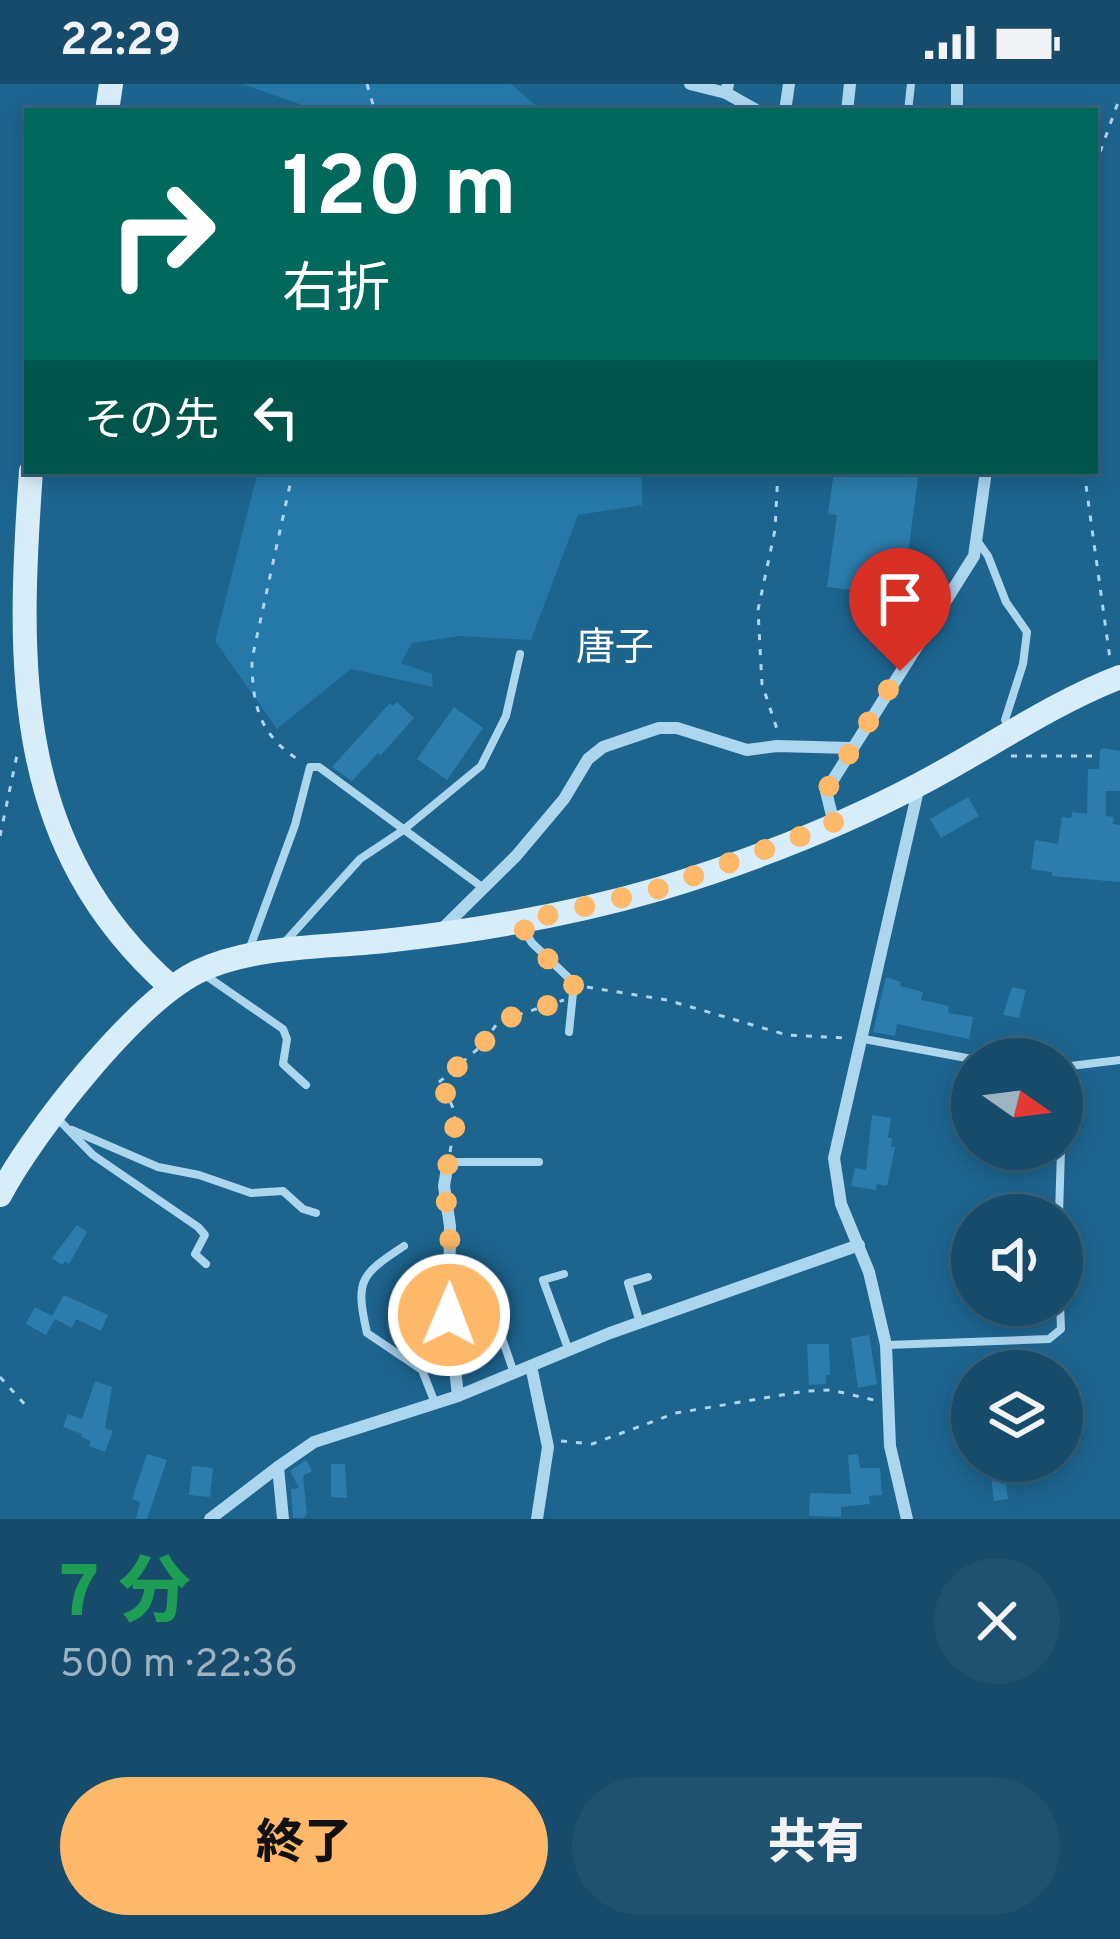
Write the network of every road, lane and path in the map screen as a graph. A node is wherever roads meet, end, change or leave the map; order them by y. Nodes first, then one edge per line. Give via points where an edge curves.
1 (690, 84) edge
2 (727, 88) edge
3 (1120, 97) edge
4 (754, 108) edge
5 (1098, 158) edge
6 (31, 474) edge
7 (291, 474) edge
8 (778, 474) edge
9 (986, 474) edge
10 (1084, 474) edge
11 (978, 541) junction
12 (520, 654) dead end
13 (1116, 678) edge
14 (1012, 731) junction
15 (31, 737) junction
16 (777, 746) junction
17 (850, 748) junction
18 (1093, 755) dead end
19 (993, 757) dead end
20 (310, 767) junction
21 (920, 785) junction
22 (834, 824) junction
23 (403, 831) junction
24 (0, 836) edge
25 (483, 887) junction
26 (520, 922) junction
27 (437, 934) junction
28 (275, 953) junction
29 (246, 957) junction
30 (199, 971) junction
31 (574, 983) junction
32 (171, 987) junction
33 (571, 998) junction
34 (568, 1032) dead end
35 (864, 1039) junction
36 (951, 1056) edge
37 (1120, 1060) edge
38 (1083, 1064) edge
39 (306, 1085) dead end
40 (64, 1123) junction
41 (448, 1162) junction
42 (539, 1162) dead end
43 (0, 1195) edge
44 (316, 1213) dead end
45 (859, 1244) junction
46 (404, 1246) dead end
47 (206, 1264) dead end
48 (564, 1274) dead end
49 (648, 1277) dead end
50 (640, 1323) junction
51 (1061, 1326) edge
52 (502, 1338) dead end
53 (886, 1345) junction
54 (568, 1351) junction
55 (531, 1366) junction
56 (514, 1373) junction
57 (0, 1377) edge
58 (458, 1396) junction
59 (888, 1402) junction
60 (435, 1403) junction
61 (28, 1408) dead end
62 (547, 1439) junction
63 (278, 1467) junction
64 (210, 1519) edge
65 (283, 1519) edge
66 (537, 1519) edge
67 (907, 1519) edge

1 - 2 street
2 - 4 street
3 - 5 path
6 - 15 street
7 - 20 path via 252,687 262,725
8 - 16 path via 758,610 762,684
9 - 11 street
10 - 13 path
11 - 14 lane via 1027,632 1005,720
11 - 17 street
12 - 23 lane via 506,716 481,766
13 - 14 street
14 - 21 street
15 - 24 path via 20,742
15 - 32 street via 92,897 121,940
16 - 17 street
16 - 25 street via 747,750 658,728 603,747
17 - 22 street via 826,791
18 - 19 path
20 - 23 lane
20 - 29 lane
21 - 22 street
21 - 35 street
22 - 26 street via 658,889
23 - 25 lane
23 - 28 lane via 360,859
25 - 27 street
26 - 27 street
26 - 31 lane
27 - 28 street
28 - 29 street
29 - 30 street
30 - 32 street
30 - 39 lane via 283,1029 283,1064
31 - 33 lane
31 - 35 path via 787,1035
32 - 40 street via 124,1034
33 - 34 lane
33 - 41 path via 499,1021 438,1083 457,1115
35 - 36 lane
35 - 45 street via 834,1158 841,1204
37 - 38 lane
40 - 43 street
40 - 44 lane via 158,1167 251,1193 283,1191
40 - 47 lane via 93,1155 198,1227 205,1234 195,1254
41 - 42 lane
41 - 58 street
45 - 50 street
45 - 53 street
46 - 60 lane via 368,1270 361,1307 367,1333 422,1370
48 - 54 lane via 543,1280
49 - 50 lane via 628,1283
50 - 54 street
51 - 53 lane via 1049,1340
52 - 56 lane
53 - 59 street
54 - 55 street
55 - 56 street
55 - 62 street
56 - 58 street
57 - 61 path
58 - 60 street
59 - 62 path via 806,1390 676,1412 592,1444
59 - 67 street
60 - 63 street via 314,1442
62 - 66 street
63 - 64 street
63 - 65 street

